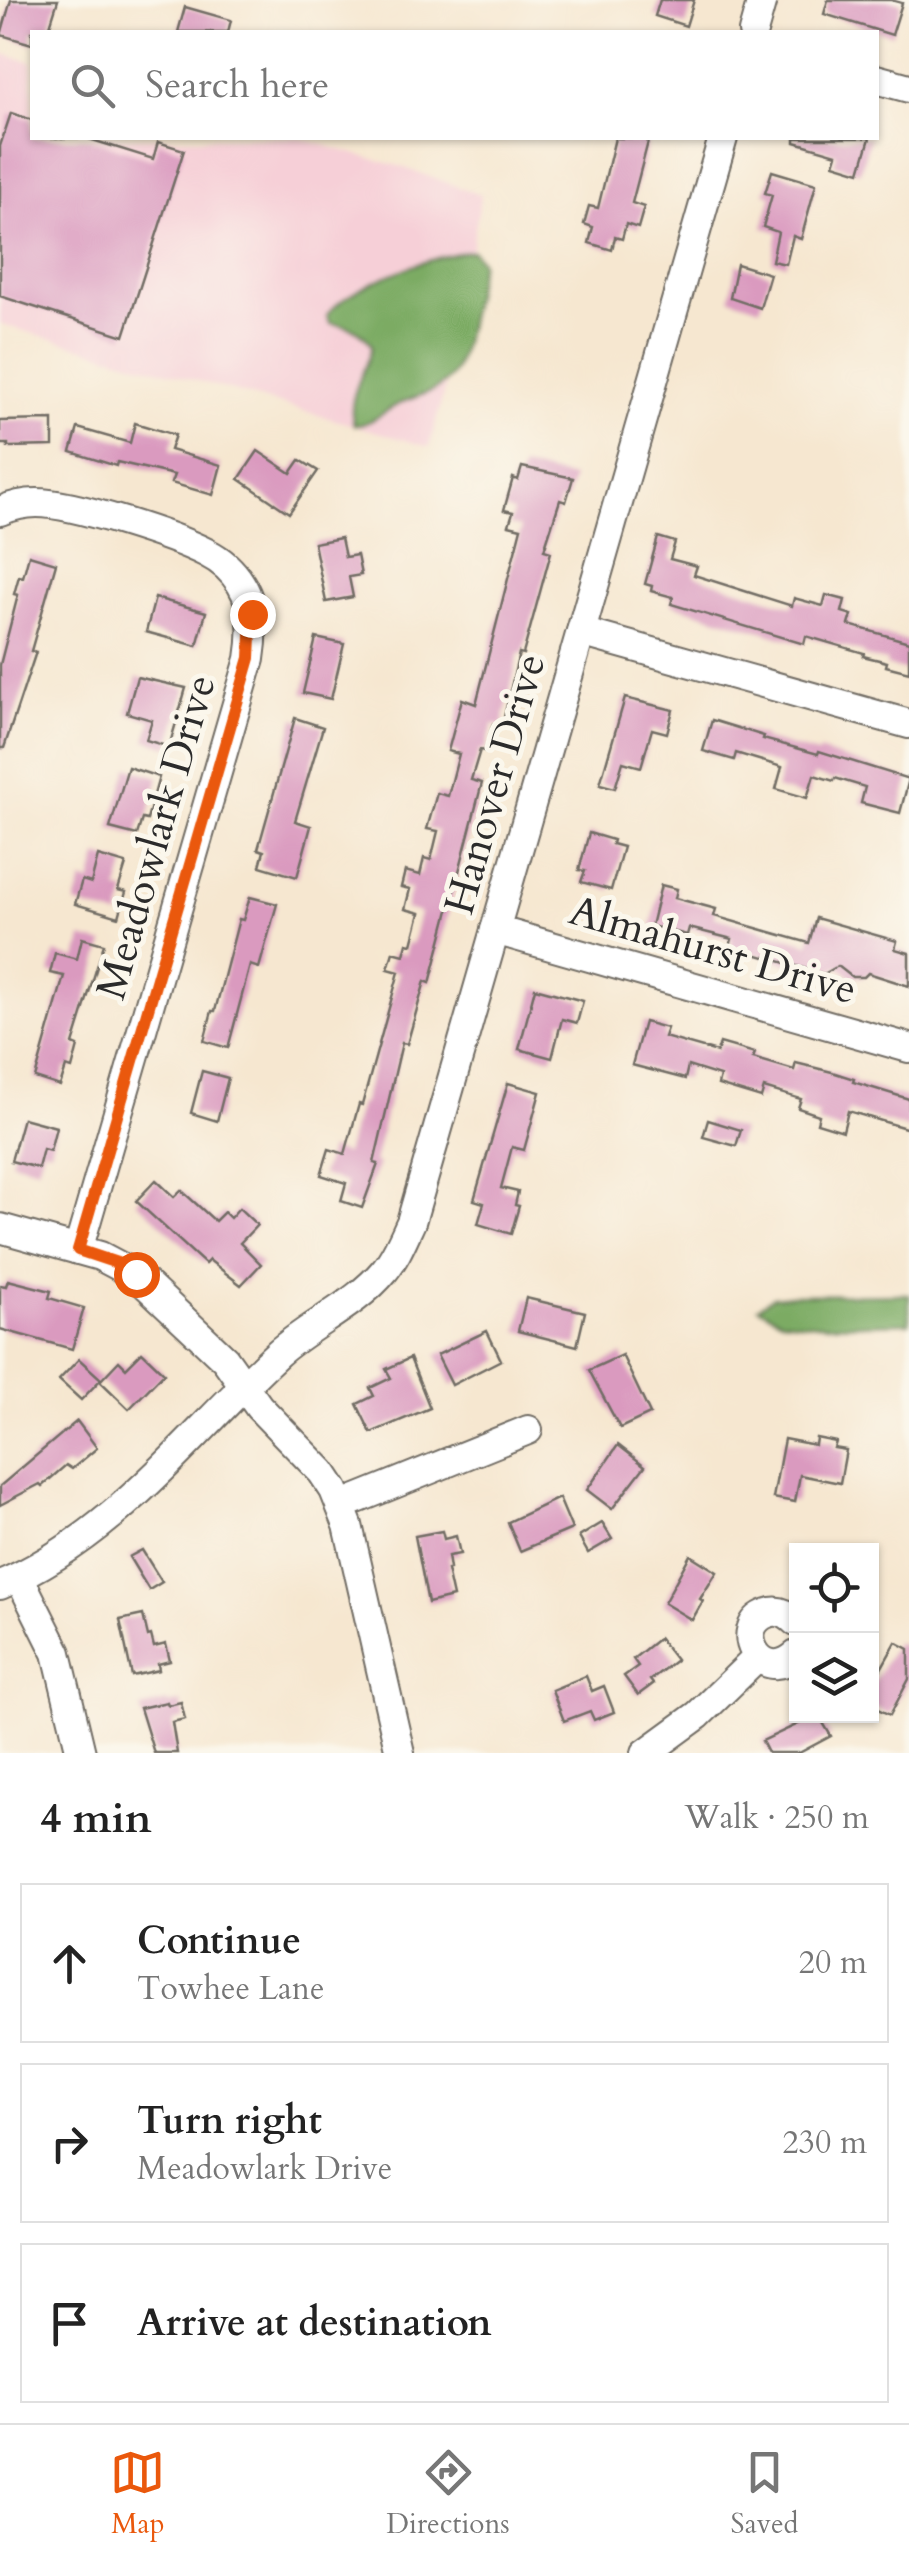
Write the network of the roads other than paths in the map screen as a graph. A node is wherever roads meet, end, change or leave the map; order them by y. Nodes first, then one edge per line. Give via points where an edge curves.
1 (762, 0) edge
2 (754, 30) edge
3 (879, 79) edge
4 (909, 88) edge
5 (721, 140) edge
6 (0, 511) edge
7 (581, 632) junction
8 (909, 724) edge
9 (495, 930) junction
10 (909, 1048) edge
11 (0, 1228) edge
12 (78, 1250) junction
13 (242, 1385) junction
14 (528, 1430) dead end
15 (342, 1505) junction
16 (10, 1580) edge
17 (789, 1618) edge
18 (758, 1658) junction
19 (789, 1659) edge
20 (81, 1753) edge
21 (400, 1753) edge
22 (646, 1753) edge

1 - 2 street
3 - 4 street
5 - 7 street, Hanover Drive
6 - 12 street, Meadowlark Drive via 56,504 182,542 233,573 252,614 250,658
7 - 8 street
7 - 9 street, Hanover Drive
9 - 10 street, Almahurst Drive
9 - 13 street, Hanover Drive via 400,1248 369,1287 299,1334
11 - 12 street
12 - 13 street via 136,1274 226,1359
13 - 15 street via 322,1472
13 - 16 street, Hanover Drive via 108,1521
14 - 15 street
15 - 21 street
16 - 20 street via 57,1653
17 - 18 street via 771,1612 756,1620 750,1643
18 - 19 street via 781,1664
18 - 22 street

